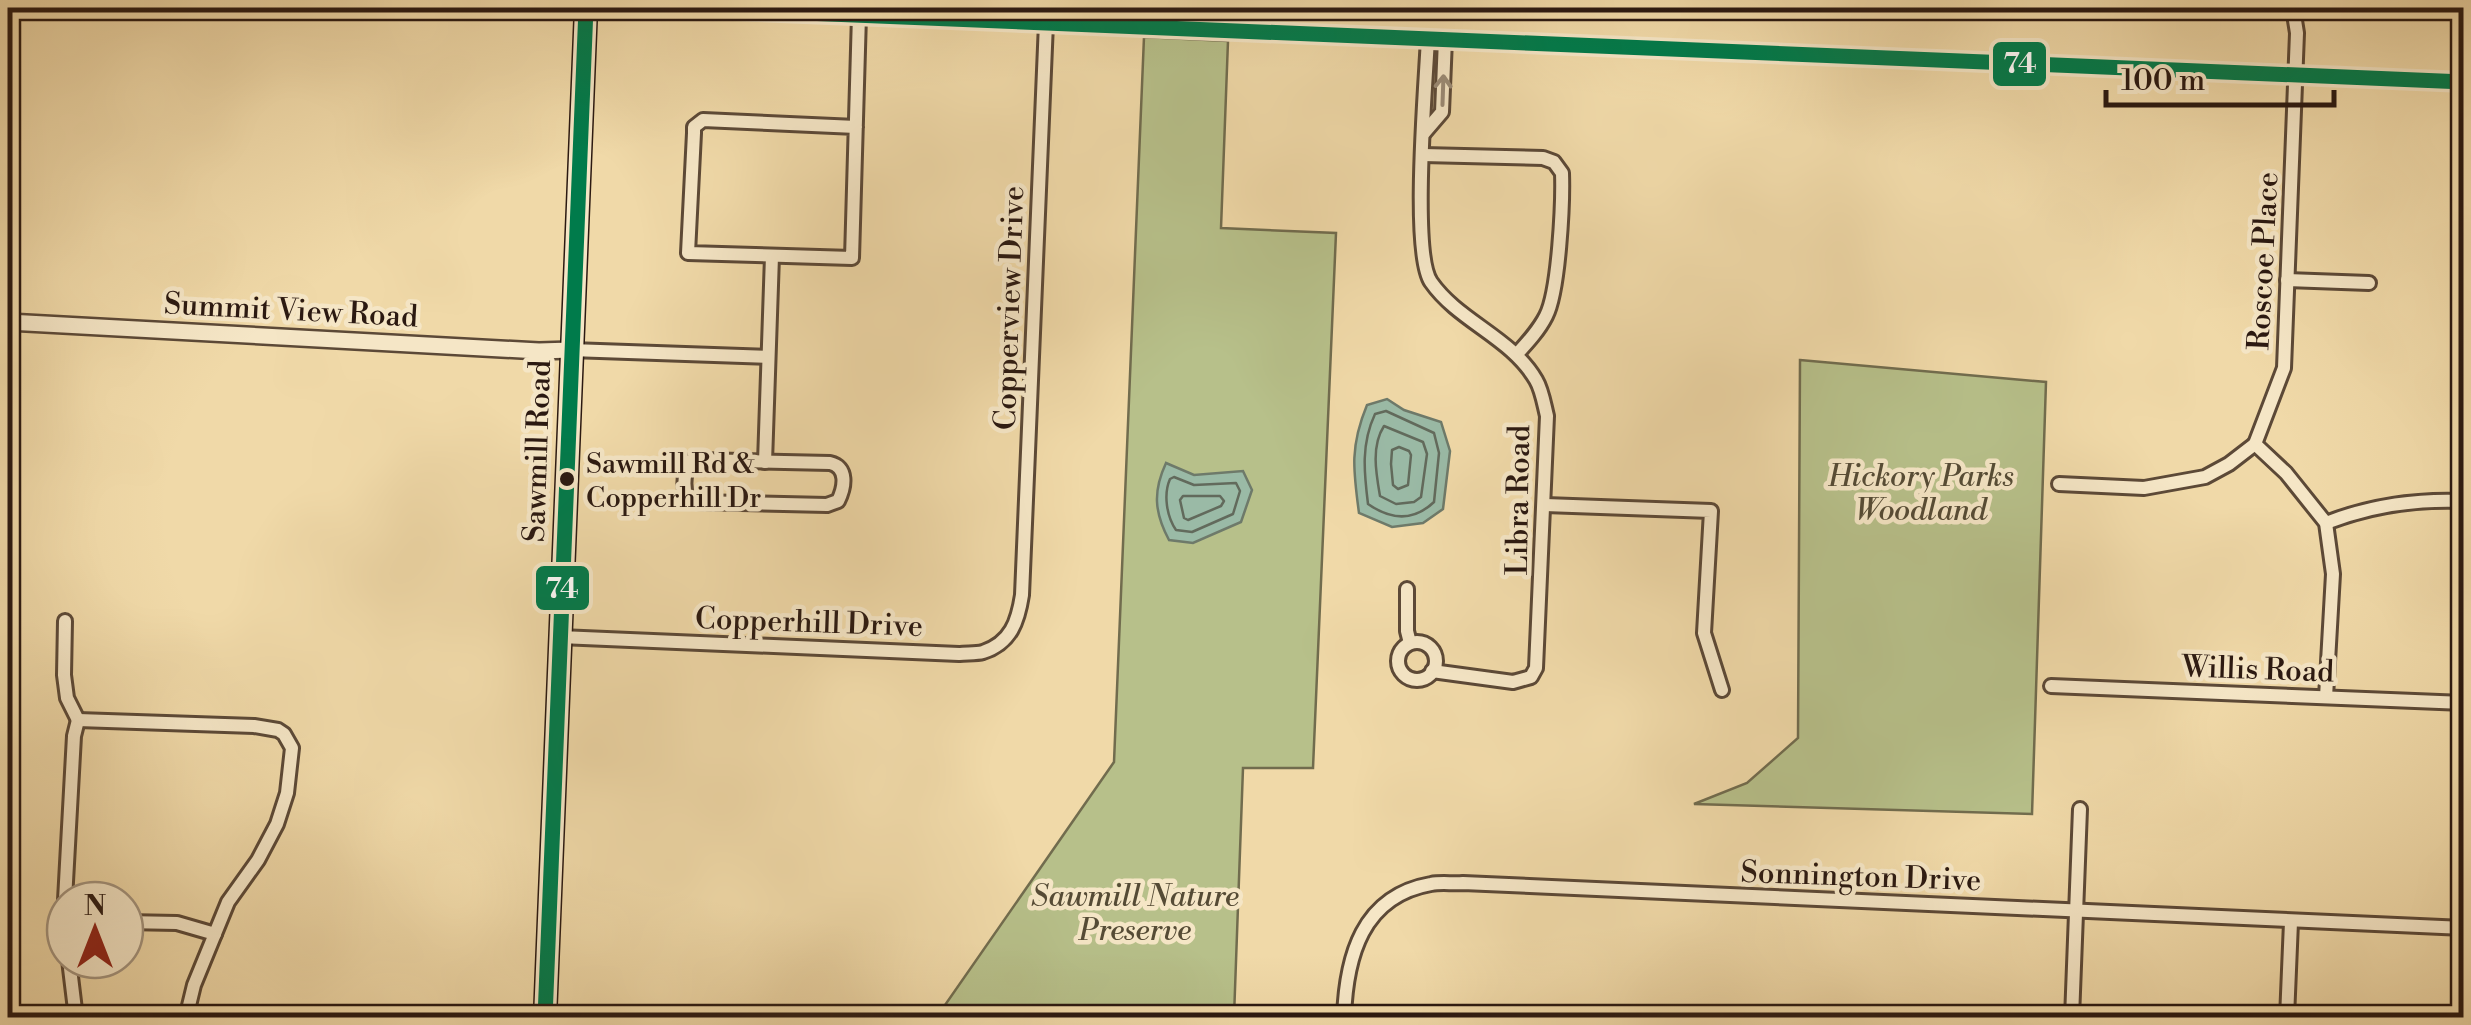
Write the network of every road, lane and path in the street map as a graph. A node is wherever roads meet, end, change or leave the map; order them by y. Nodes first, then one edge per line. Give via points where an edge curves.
1 (586, 8) edge
2 (686, 8) edge
3 (1253, 8) edge
4 (2293, 8) edge
5 (859, 15) junction
6 (1046, 22) junction
7 (1252, 31) junction
8 (1436, 39) junction
9 (2296, 74) junction
10 (2464, 82) edge
11 (856, 127) junction
12 (1423, 155) junction
13 (772, 256) junction
14 (2288, 280) junction
15 (2369, 283) dead end
16 (8, 322) edge
17 (571, 350) junction
18 (1517, 354) junction
19 (768, 357) junction
20 (2255, 444) junction
21 (765, 462) junction
22 (2059, 484) dead end
23 (2464, 502) edge
24 (1545, 505) junction
25 (2326, 524) junction
26 (1407, 589) dead end
27 (1022, 596) joint
28 (65, 622) dead end
29 (560, 637) junction
30 (1410, 643) junction
31 (1432, 671) junction
32 (2051, 686) dead end
33 (1722, 690) dead end
34 (2326, 697) junction
35 (2464, 703) edge
36 (78, 720) junction
37 (2080, 808) dead end
38 (66, 880) edge
39 (2077, 910) junction
40 (145, 922) edge
41 (2292, 922) junction
42 (2464, 928) edge
43 (215, 934) junction
44 (72, 980) edge
45 (76, 1018) edge
46 (186, 1018) edge
47 (545, 1018) edge
48 (1344, 1018) edge
49 (2072, 1018) edge
50 (2287, 1018) edge

1 - 17 main road, Sawmill Road
2 - 5 street
3 - 7 street
4 - 9 street, Roscoe Place
5 - 6 street
5 - 11 street
6 - 7 street
6 - 27 street, Copperview Drive
7 - 8 street
8 - 9 street
8 - 12 street, Libra Road via 1442,112 1424,133
9 - 10 street
9 - 14 street, Roscoe Place
11 - 13 street via 852,258
11 - 13 street via 703,120 694,128 688,254
12 - 18 street, Libra Road via 1420,236 1428,278 1456,310
12 - 18 street via 1542,158 1562,172 1555,287 1548,312
13 - 19 street
14 - 15 street
14 - 20 street, Roscoe Place via 2284,368
16 - 17 street, Summit View Road
17 - 19 street
17 - 29 main road, Sawmill Road
18 - 24 street, Libra Road via 1538,382 1546,416
19 - 21 street
20 - 22 street via 2205,477 2144,488
20 - 25 street
21 - 21 street via 690,461 686,499 828,505 843,492 839,465
23 - 25 street via 2428,500
24 - 31 street, Libra Road via 1538,659 1531,677 1513,682
24 - 33 street via 1711,511 1704,632
25 - 34 street via 2332,574
26 - 30 street
27 - 29 street, Copperhill Drive via 1018,620 1004,640 983,652
28 - 36 street via 66,686
29 - 47 main road, Sawmill Road
30 - 31 street via 1432,648
30 - 31 street via 1400,651 1400,670 1416,680
32 - 34 street, Willis Road
34 - 35 street, Willis Road
36 - 38 street
36 - 43 street via 254,726 284,734 292,748 277,824
37 - 39 street
39 - 41 street, Sonnington Drive
39 - 48 street, Sonnington Drive via 1432,884 1390,902 1360,934
39 - 49 street
40 - 43 street
41 - 42 street, Sonnington Drive
41 - 50 street
43 - 46 street
44 - 45 street

